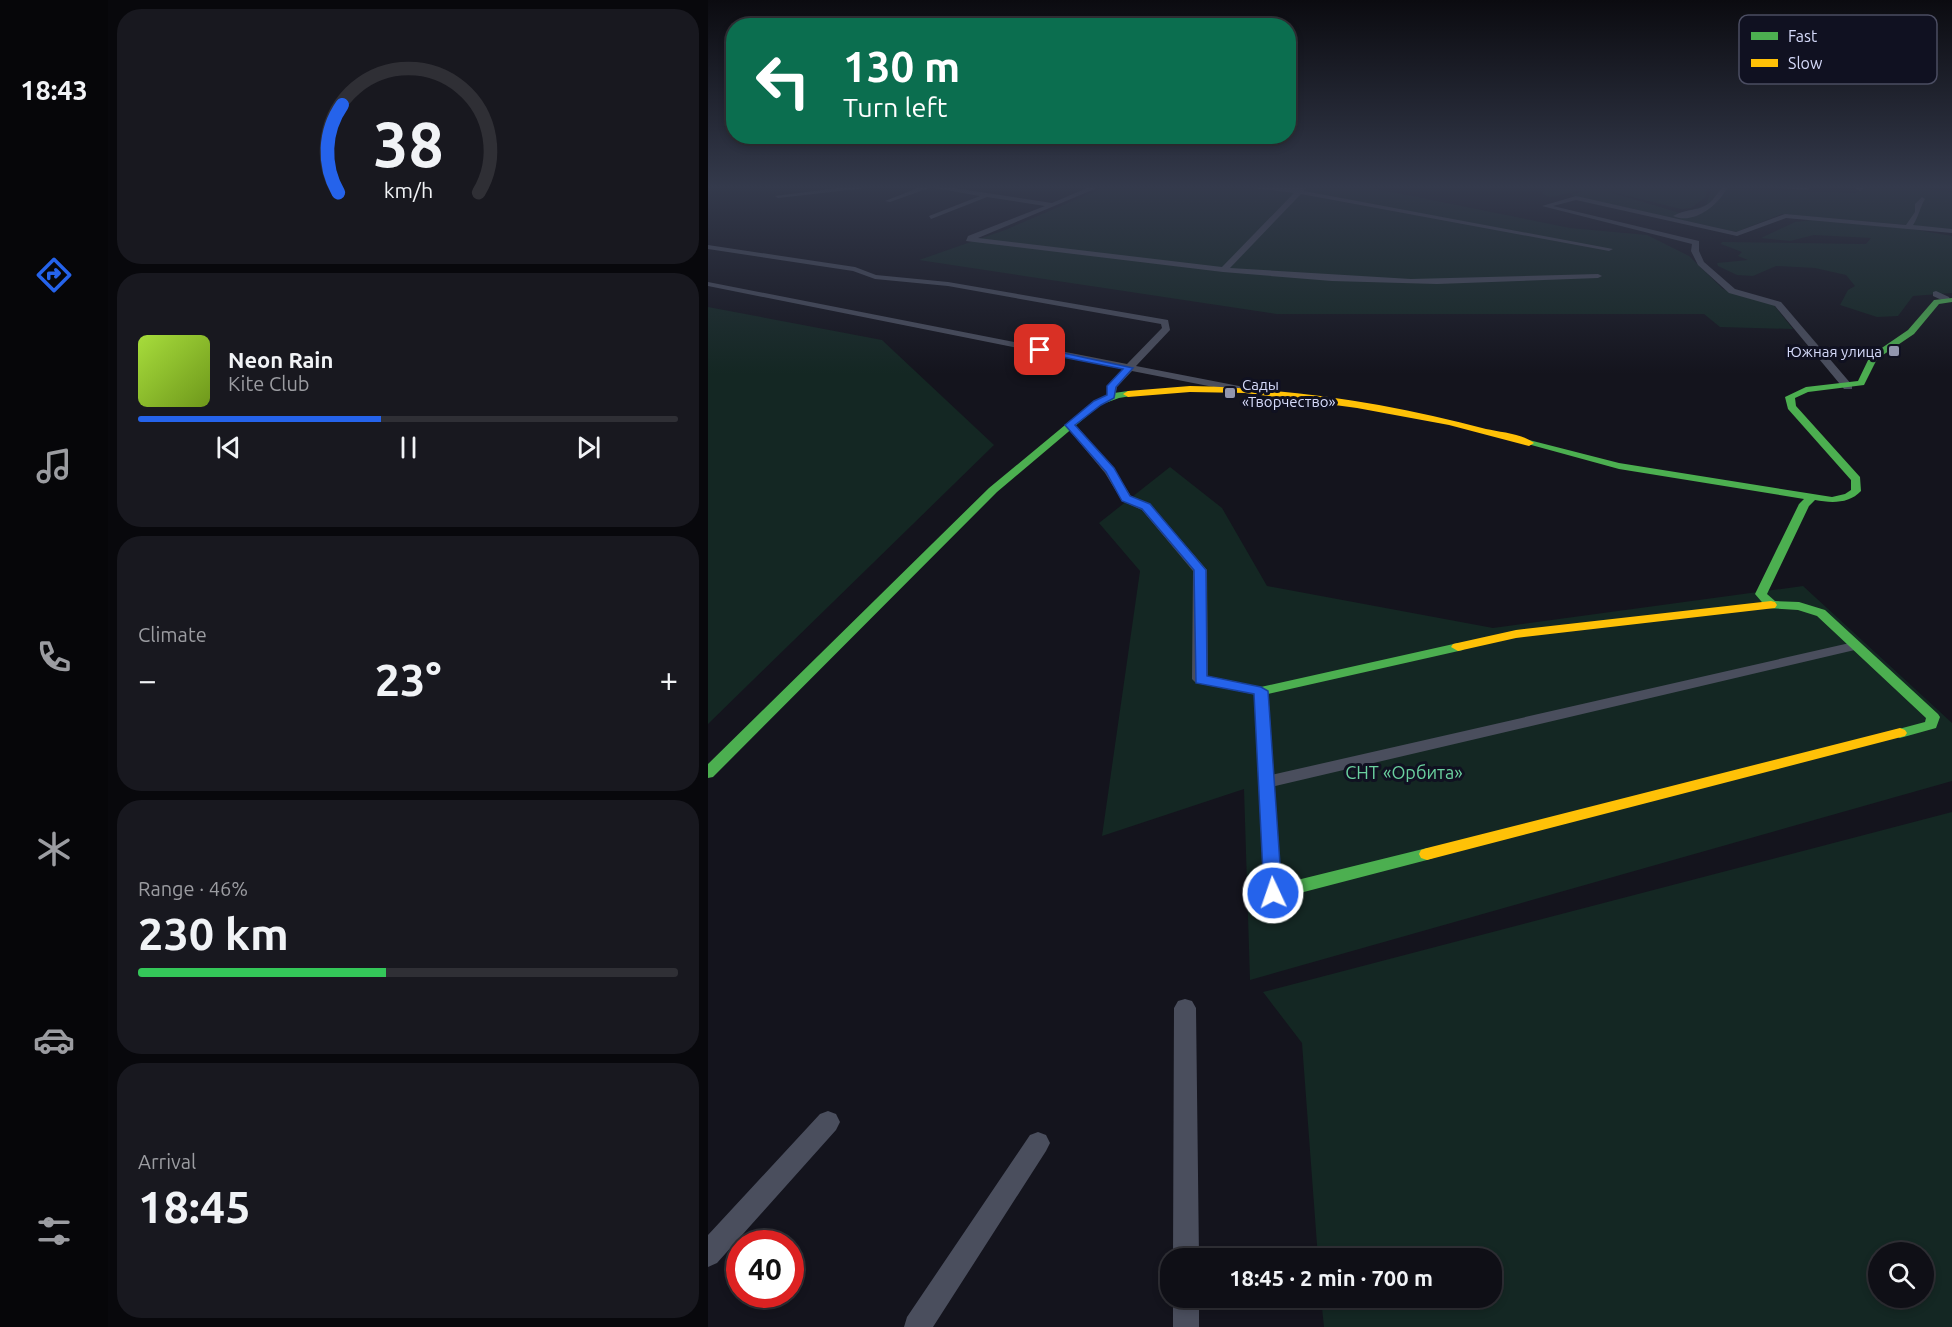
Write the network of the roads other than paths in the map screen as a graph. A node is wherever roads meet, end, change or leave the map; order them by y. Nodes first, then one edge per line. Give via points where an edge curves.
1 (727, 250) edge
2 (1059, 250) edge
3 (1243, 250) edge
4 (1695, 250) edge
5 (1223, 270) junction
6 (1598, 276) dead end
7 (708, 284) edge
8 (1944, 298) edge
9 (1129, 368) junction
10 (1848, 387) junction
11 (1245, 390) junction
12 (1111, 396) junction
13 (1070, 425) junction
14 (1811, 498) junction
15 (1771, 605) junction
16 (1854, 645) junction
17 (1261, 691) junction
18 (708, 773) edge
19 (1266, 782) junction
20 (1185, 1008) dead end
21 (828, 1122) dead end
22 (1038, 1143) dead end
23 (1186, 1248) edge
24 (708, 1254) edge
25 (1186, 1308) edge
26 (917, 1327) edge
27 (1186, 1327) edge

1 - 9 street via 1165,322 1167,328
2 - 5 street
3 - 5 street
4 - 10 street via 1701,263 1732,291 1778,304
5 - 6 street via 1387,281
7 - 9 street
8 - 10 street via 1911,332 1872,358 1864,380
9 - 11 street
9 - 12 street via 1112,386
10 - 14 street via 1798,392 1789,400 1791,407 1856,479 1856,491 1849,496 1832,500
11 - 12 street
11 - 14 street via 1424,416 1619,466
12 - 13 street
13 - 17 street via 1110,471 1126,498 1146,507 1200,570 1200,680
13 - 18 street via 993,490
14 - 15 street via 1804,504 1761,594
15 - 16 street via 1799,606 1821,613
15 - 17 street via 1516,634
16 - 19 street
16 - 19 street via 1933,717 1931,724 1273,893
17 - 19 street
20 - 23 street
21 - 24 street
22 - 26 street
25 - 27 street

